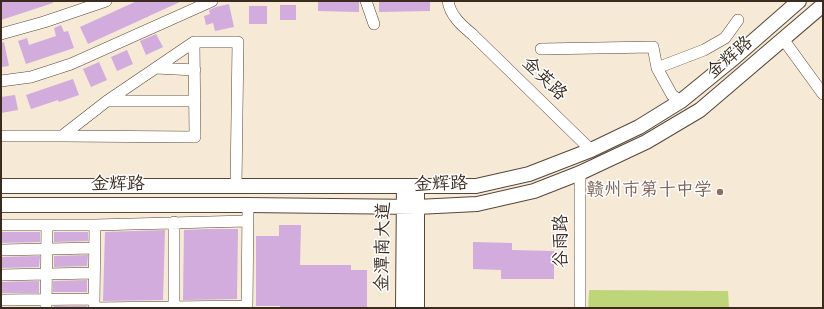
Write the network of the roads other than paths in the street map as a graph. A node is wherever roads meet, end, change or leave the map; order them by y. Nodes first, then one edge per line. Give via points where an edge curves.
1 (106, 1) edge
2 (212, 1) edge
3 (366, 1) edge
4 (448, 1) edge
5 (798, 1) edge
6 (823, 5) edge
7 (738, 20) dead end
8 (374, 24) dead end
9 (1, 34) edge
10 (783, 39) junction
11 (194, 42) junction
12 (541, 49) dead end
13 (156, 68) junction
14 (657, 68) junction
15 (195, 70) junction
16 (1, 81) edge
17 (823, 94) edge
18 (107, 101) junction
19 (195, 101) junction
20 (680, 101) junction
21 (1, 136) edge
22 (62, 136) junction
23 (591, 150) junction
24 (580, 173) junction
25 (1, 186) edge
26 (236, 186) junction
27 (411, 186) junction
28 (1, 205) edge
29 (248, 205) junction
30 (410, 207) junction
31 (248, 221) junction
32 (174, 222) junction
33 (1, 225) edge
34 (47, 225) junction
35 (95, 225) junction
36 (95, 248) junction
37 (47, 249) junction
38 (1, 250) edge
39 (94, 273) junction
40 (1, 274) edge
41 (46, 274) junction
42 (1, 300) edge
43 (46, 304) edge
44 (94, 305) edge
45 (247, 307) edge
46 (174, 308) edge
47 (403, 308) edge
48 (417, 308) edge
49 (580, 308) edge

1 - 9 street
2 - 16 street via 71,64 31,77
3 - 8 street
4 - 23 street, 金英路 via 453,15 464,28
5 - 20 main road, 金辉路 via 735,58
6 - 10 main road, 金辉路
7 - 14 street via 725,38 704,50
10 - 17 street
10 - 24 main road, 金辉路 via 700,110 646,142
11 - 13 street
11 - 15 street
11 - 26 street via 238,42
12 - 14 street via 653,46
13 - 15 street
13 - 18 street
14 - 20 street via 672,95
15 - 19 street
18 - 19 street
18 - 22 street
19 - 22 street via 196,138
20 - 23 main road, 金辉路 via 639,127
21 - 22 street
23 - 27 main road, 金辉路 via 529,174 476,186
24 - 30 main road, 金辉路 via 534,191 477,204
24 - 49 street, 谷雨路
25 - 26 main road, 金辉路
26 - 27 main road, 金辉路
27 - 30 main road, 金潭南大道
28 - 29 main road, 金辉路
29 - 30 main road, 金辉路
29 - 31 street
30 - 47 main road, 金潭南大道
30 - 48 main road, 金潭南大道
31 - 32 street
31 - 45 street
32 - 35 street
32 - 46 street
33 - 34 street
34 - 35 street
34 - 37 street
35 - 36 street
36 - 37 street
36 - 39 street
37 - 38 street
37 - 41 street
39 - 41 street
39 - 44 street
40 - 41 street
41 - 43 street
42 - 43 street
43 - 44 street
44 - 46 street
45 - 46 street

